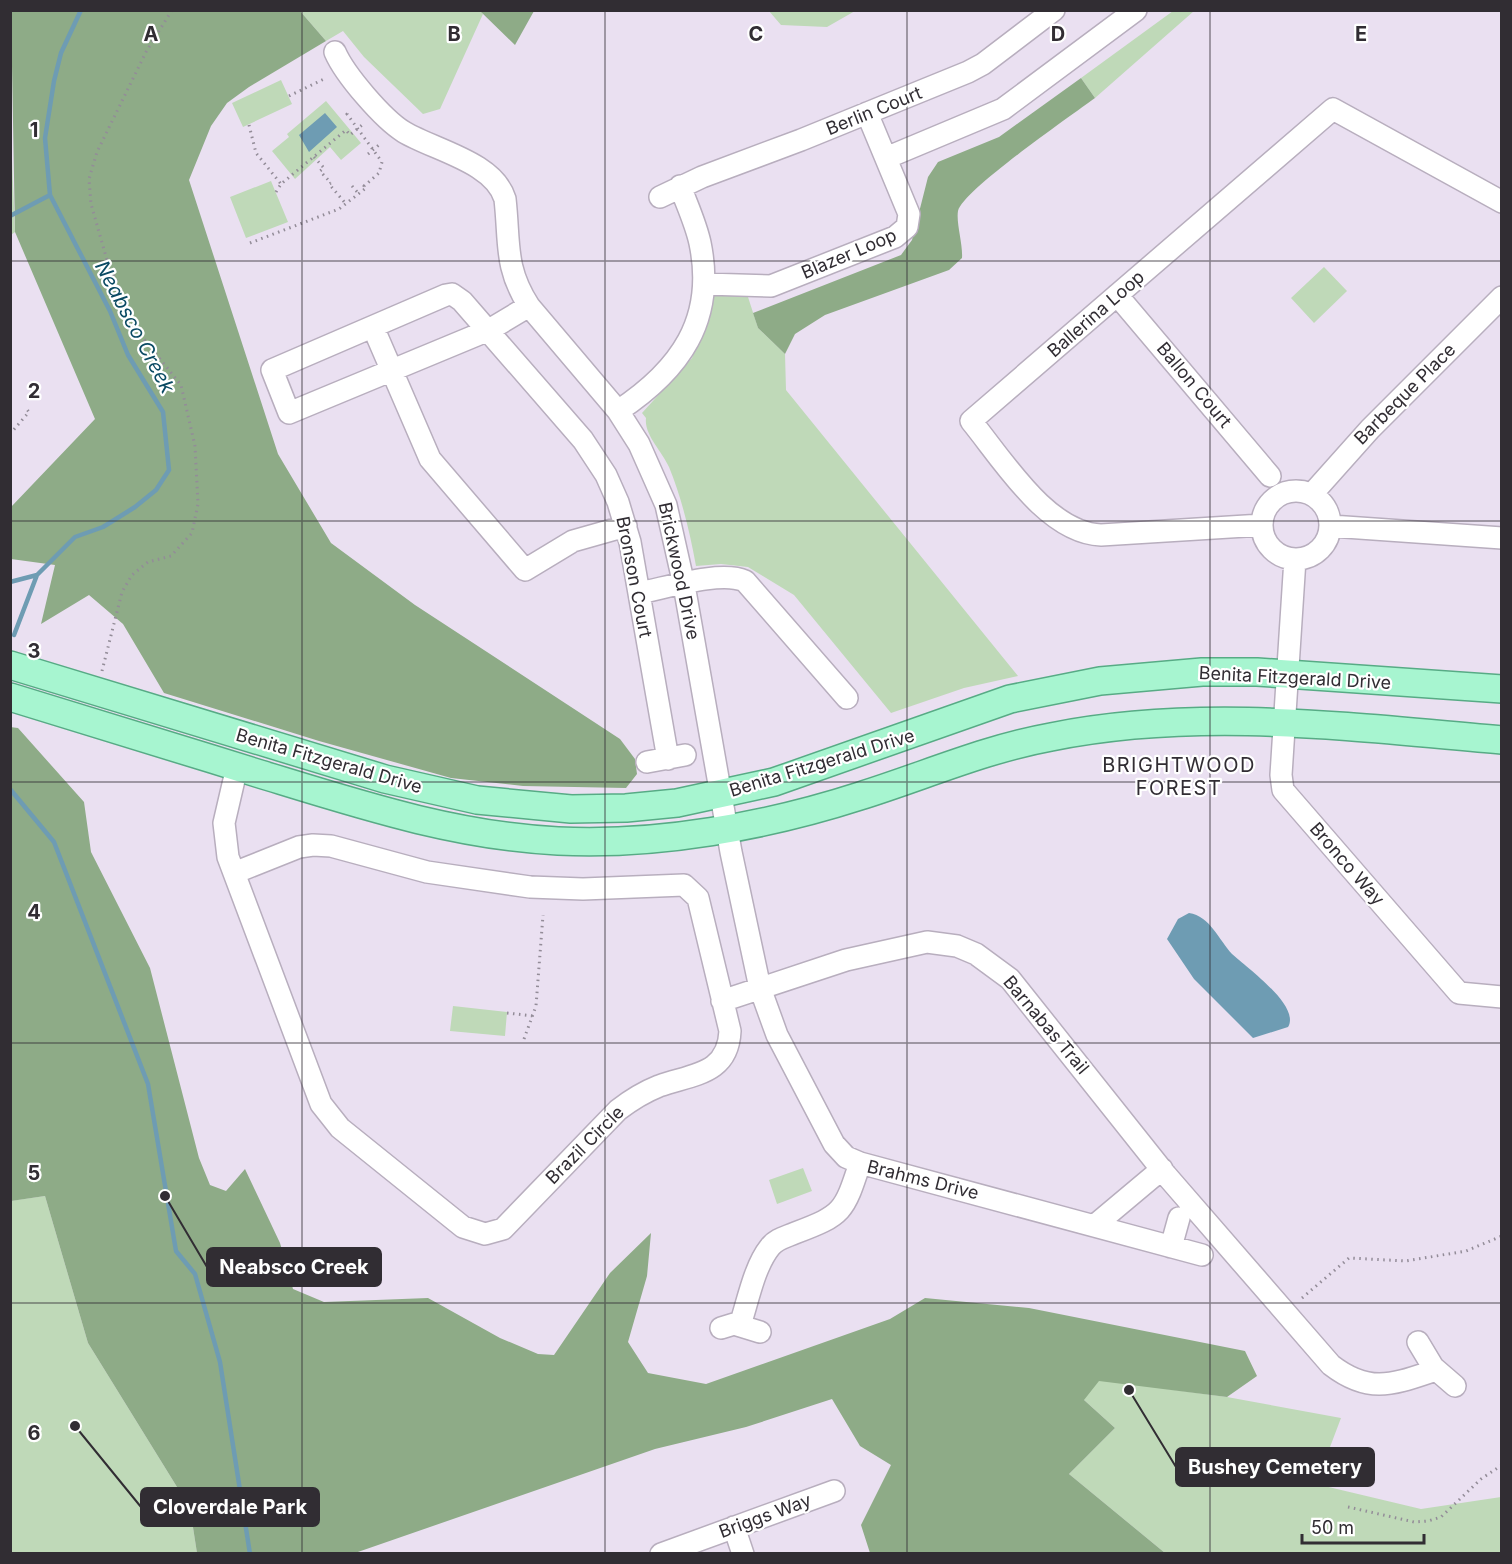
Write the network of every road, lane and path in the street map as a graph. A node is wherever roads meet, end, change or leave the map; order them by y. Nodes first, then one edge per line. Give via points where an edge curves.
1 (172, 10) edge
2 (1054, 10) edge
3 (1136, 10) edge
4 (335, 52) dead end
5 (324, 79) dead end
6 (289, 96) dead end
7 (351, 111) dead end
8 (867, 114) junction
9 (249, 125) dead end
10 (362, 125) dead end
11 (357, 129) junction
12 (380, 144) dead end
13 (372, 151) junction
14 (368, 154) dead end
15 (314, 157) junction
16 (886, 158) junction
17 (281, 184) junction
18 (352, 186) dead end
19 (680, 186) junction
20 (276, 192) dead end
21 (359, 194) junction
22 (660, 197) dead end
23 (1502, 202) edge
24 (346, 204) junction
25 (249, 243) dead end
26 (705, 284) junction
27 (1117, 295) junction
28 (1502, 297) edge
29 (529, 306) junction
30 (373, 327) junction
31 (489, 330) junction
32 (392, 371) junction
33 (25, 407) dead end
34 (618, 411) junction
35 (10, 434) edge
36 (1270, 476) dead end
37 (1312, 494) junction
38 (1262, 525) junction
39 (626, 526) junction
40 (1331, 526) junction
41 (1502, 538) edge
42 (1296, 559) junction
43 (684, 585) junction
44 (639, 593) junction
45 (10, 665) edge
46 (1288, 674) junction
47 (1502, 689) edge
48 (97, 693) junction
49 (10, 697) edge
50 (847, 698) dead end
51 (1286, 722) junction
52 (1502, 740) edge
53 (667, 759) dead end
54 (237, 767) junction
55 (720, 795) junction
56 (727, 829) junction
57 (234, 873) junction
58 (543, 915) dead end
59 (760, 988) junction
60 (1502, 997) edge
61 (722, 1000) junction
62 (507, 1013) dead end
63 (534, 1016) junction
64 (524, 1039) dead end
65 (860, 1163) junction
66 (1162, 1169) junction
67 (1179, 1218) dead end
68 (1094, 1226) junction
69 (1502, 1236) edge
70 (1171, 1247) junction
71 (1202, 1255) dead end
72 (1302, 1298) dead end
73 (760, 1332) dead end
74 (1418, 1342) dead end
75 (1436, 1370) junction
76 (1455, 1386) dead end
77 (1502, 1465) edge
78 (834, 1491) dead end
79 (1348, 1507) dead end
80 (734, 1527) junction
81 (661, 1554) edge
82 (743, 1554) edge

1 - 48 path via 146,52 97,152 89,187 90,204 108,260 139,333 181,385 195,446 198,504 192,533 171,556 148,562 132,575 122,592
2 - 8 street, Berlin Court via 983,64
3 - 16 street via 1003,109
4 - 29 street, Brickwood Drive via 397,127 483,170 495,182 505,199 511,270
5 - 6 path
7 - 11 path via 347,114
8 - 16 street, Blazer Loop
8 - 19 street, Berlin Court
9 - 17 path via 256,153
10 - 11 path
11 - 13 path
11 - 15 path via 350,135 346,130
12 - 13 path
13 - 14 path
13 - 21 path via 381,162 379,173
15 - 17 path
15 - 24 path
16 - 26 street, Blazer Loop via 909,214 902,232 771,286
17 - 20 path
18 - 21 path
19 - 22 street, Berlin Court
19 - 26 street via 700,242
21 - 24 path
23 - 27 street, Ballerina Loop via 1333,110
24 - 25 path
26 - 34 street via 698,323 677,359 660,380
27 - 36 street, Ballon Court
27 - 38 street, Ballerina Loop via 971,421 1051,516 1082,533
28 - 37 street, Barbeque Place via 1370,429
29 - 31 street
29 - 34 street, Brickwood Drive
30 - 31 street, Bronson Court via 452,294
30 - 32 street
30 - 32 street via 273,370 290,413
31 - 32 street
31 - 39 street, Bronson Court via 590,450 606,475
32 - 39 street via 430,459 525,570 573,541
33 - 35 path via 29,412
34 - 43 street, Brickwood Drive via 644,453 666,505
37 - 38 street via 1293,491 1275,498
37 - 40 street via 1326,507
38 - 42 street via 1268,545 1285,557
39 - 44 street, Bronson Court
40 - 41 street
40 - 42 street via 1324,546
42 - 46 street
43 - 44 street
43 - 50 street via 733,577 745,581
43 - 55 street, Brickwood Drive
44 - 53 street, Bronson Court
45 - 48 main road, Benita Fitzgerald Drive
46 - 47 main road, Benita Fitzgerald Drive
46 - 51 street, Bronco Way
46 - 55 main road, Benita Fitzgerald Drive via 1202,672 1100,681 1010,699 813,770
48 - 55 main road, Benita Fitzgerald Drive via 385,779 477,800 571,809 626,808
49 - 54 main road, Benita Fitzgerald Drive
51 - 52 main road, Benita Fitzgerald Drive
51 - 56 main road, Benita Fitzgerald Drive via 1149,723 1047,737 859,797
51 - 60 street, Bronco Way via 1283,790 1459,993
54 - 56 main road, Benita Fitzgerald Drive via 355,803 480,834 560,841 623,840
54 - 57 street, Brazil Circle via 224,823
55 - 56 street, Brickwood Drive
56 - 59 street, Brahms Drive
57 - 61 street, Brazil Circle via 313,845 331,846 427,872 519,886 583,889 684,885 698,898
57 - 61 street, Brazil Circle via 321,1104 330,1118 474,1232 495,1233 509,1225 618,1110 640,1094 717,1064 729,1043 730,1031
58 - 63 path
59 - 61 street, Barnabas Trail
59 - 65 street, Brahms Drive via 777,1035 826,1133 846,1157
59 - 66 street, Barnabas Trail via 846,960 927,942 957,946 976,954 1010,979
62 - 63 path
63 - 64 path
65 - 68 street, Brahms Drive
65 - 73 street via 848,1199 836,1215 781,1238 769,1248 731,1326
66 - 68 street
66 - 75 street, Barnabas Trail via 1258,1284 1344,1376 1360,1383 1390,1385
67 - 70 street
68 - 70 street, Brahms Drive
69 - 72 path via 1466,1251 1406,1261 1349,1258
70 - 71 street, Brahms Drive
74 - 75 street
75 - 76 street
77 - 79 path via 1441,1517 1428,1521 1414,1522
78 - 80 street, Briggs Way
80 - 81 street, Briggs Way
80 - 82 street

